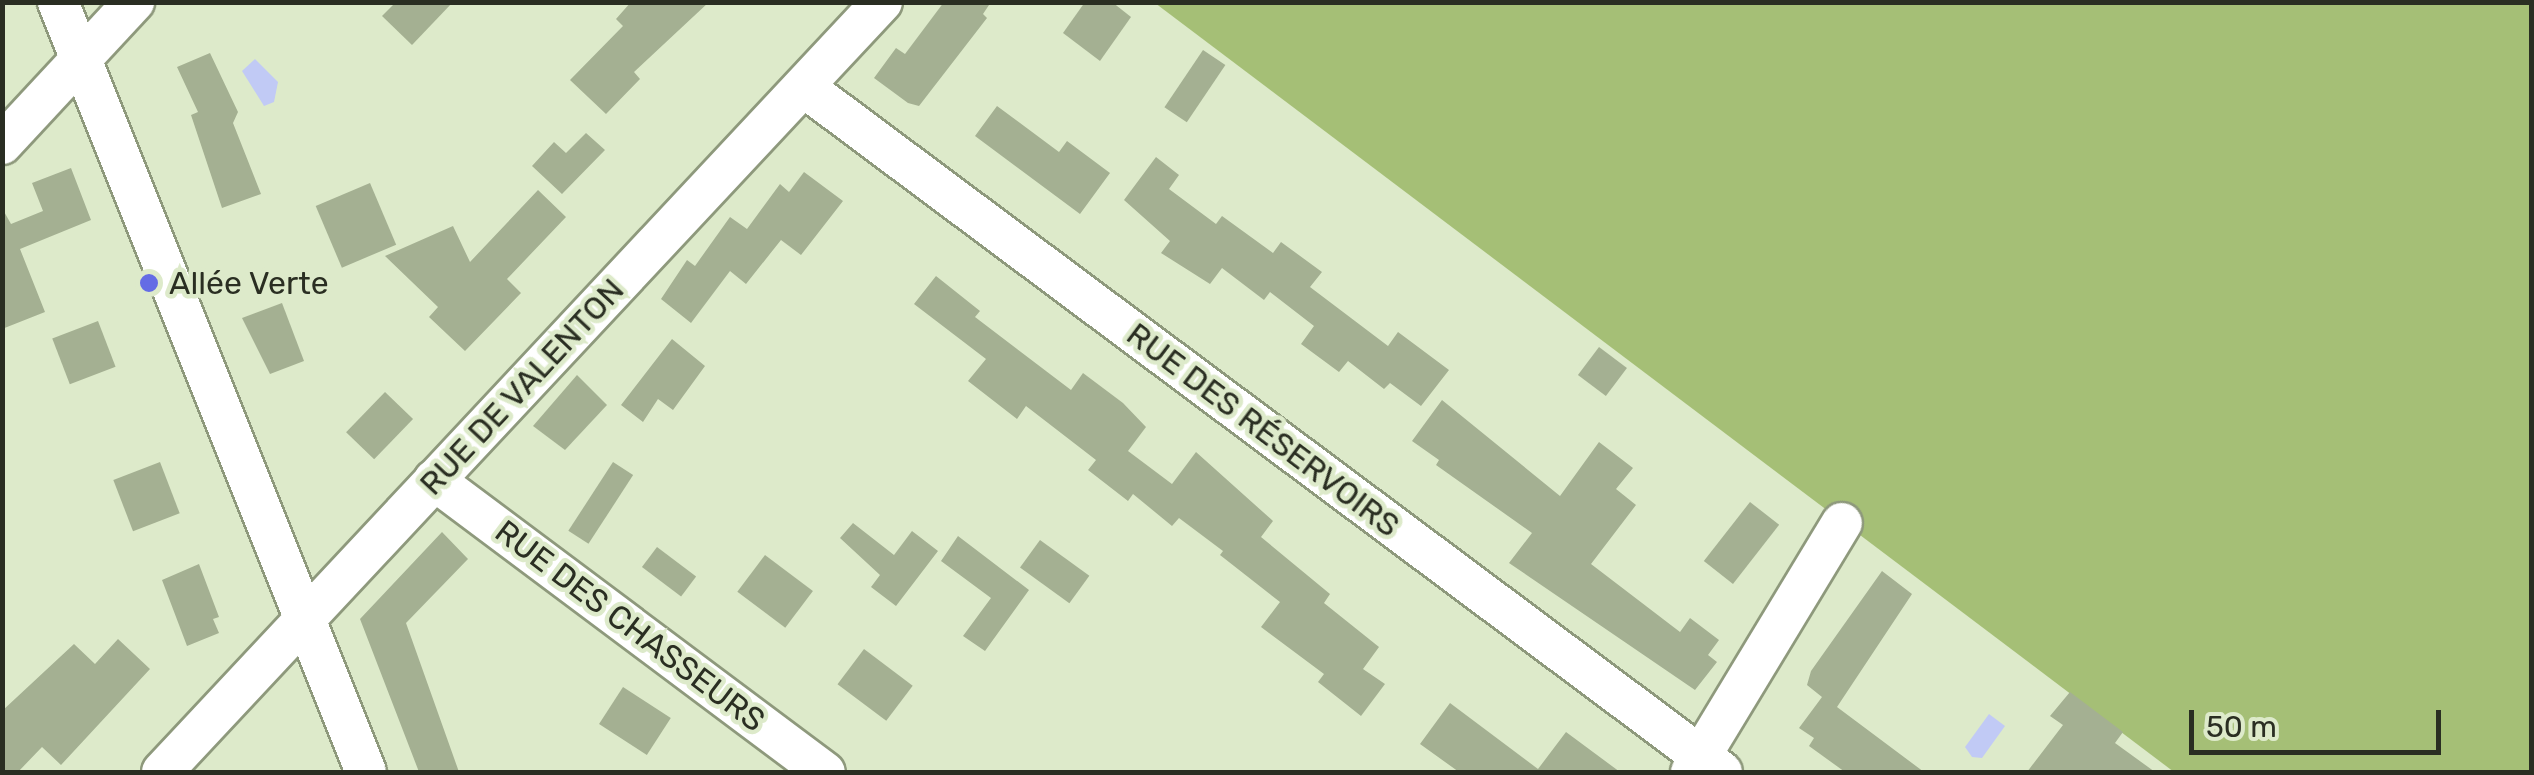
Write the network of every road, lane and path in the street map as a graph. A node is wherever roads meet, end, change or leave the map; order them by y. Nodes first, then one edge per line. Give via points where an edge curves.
1 (58, 2) edge
2 (134, 2) edge
3 (882, 2) edge
4 (83, 62) junction
5 (804, 87) junction
6 (2, 144) edge
7 (434, 480) junction
8 (1842, 523) dead end
9 (303, 618) junction
10 (1704, 767) edge
11 (162, 772) edge
12 (366, 772) edge
13 (825, 772) edge

1 - 4 street
2 - 4 street
3 - 5 street, RUE DE VALENTON
4 - 6 street
4 - 9 street
5 - 7 street, RUE DE VALENTON
5 - 10 street, RUE DES RÉSERVOIRS
7 - 9 street, RUE DE VALENTON
7 - 13 street, RUE DES CHASSEURS
8 - 10 street
9 - 11 street, RUE DE VALENTON
9 - 12 street

